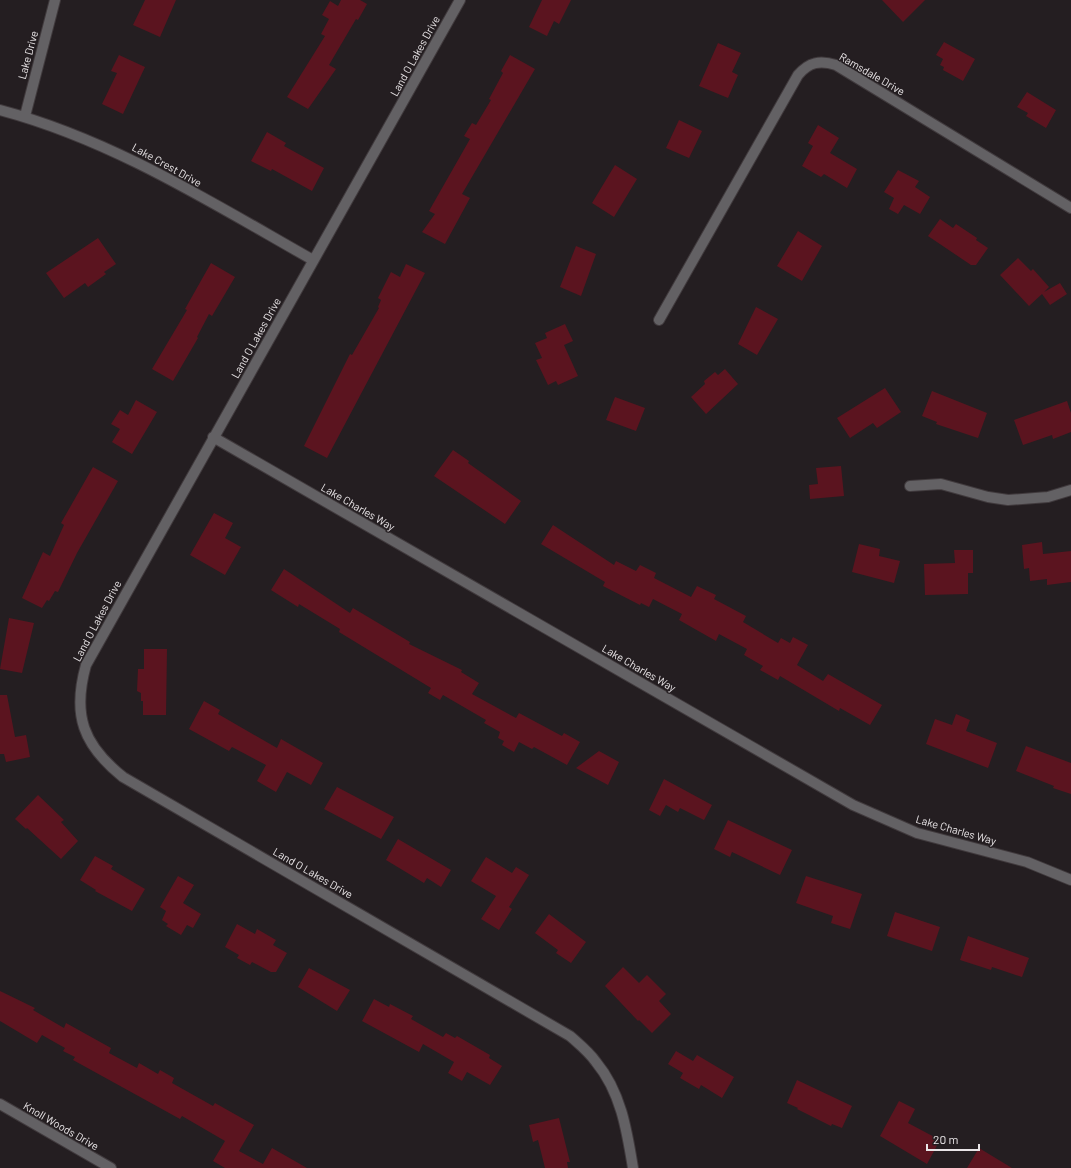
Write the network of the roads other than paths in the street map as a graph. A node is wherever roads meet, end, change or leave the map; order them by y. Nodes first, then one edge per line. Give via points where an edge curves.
1 (55, 0) edge
2 (460, 0) edge
3 (0, 110) edge
4 (25, 116) junction
5 (1071, 208) edge
6 (313, 260) junction
7 (659, 320) dead end
8 (213, 437) junction
9 (910, 486) dead end
10 (1071, 490) edge
11 (1071, 880) edge
12 (0, 1104) edge
13 (111, 1168) edge
14 (633, 1168) edge

1 - 4 street, Lake Drive
2 - 6 street, Land O Lakes Drive
3 - 4 street, Lake Crest Drive
4 - 6 street, Lake Crest Drive via 79,135 133,159
5 - 7 street, Ramsdale Drive via 836,65 825,62 813,63 798,75
6 - 8 street, Land O Lakes Drive
8 - 11 street, Lake Charles Way via 853,805 917,833 1027,862
8 - 14 street, Land O Lakes Drive via 86,665 79,706 83,724 92,744 106,763 123,776 570,1036 596,1062 616,1093
9 - 10 street via 941,484 1008,500 1048,498
12 - 13 street, Knoll Woods Drive

